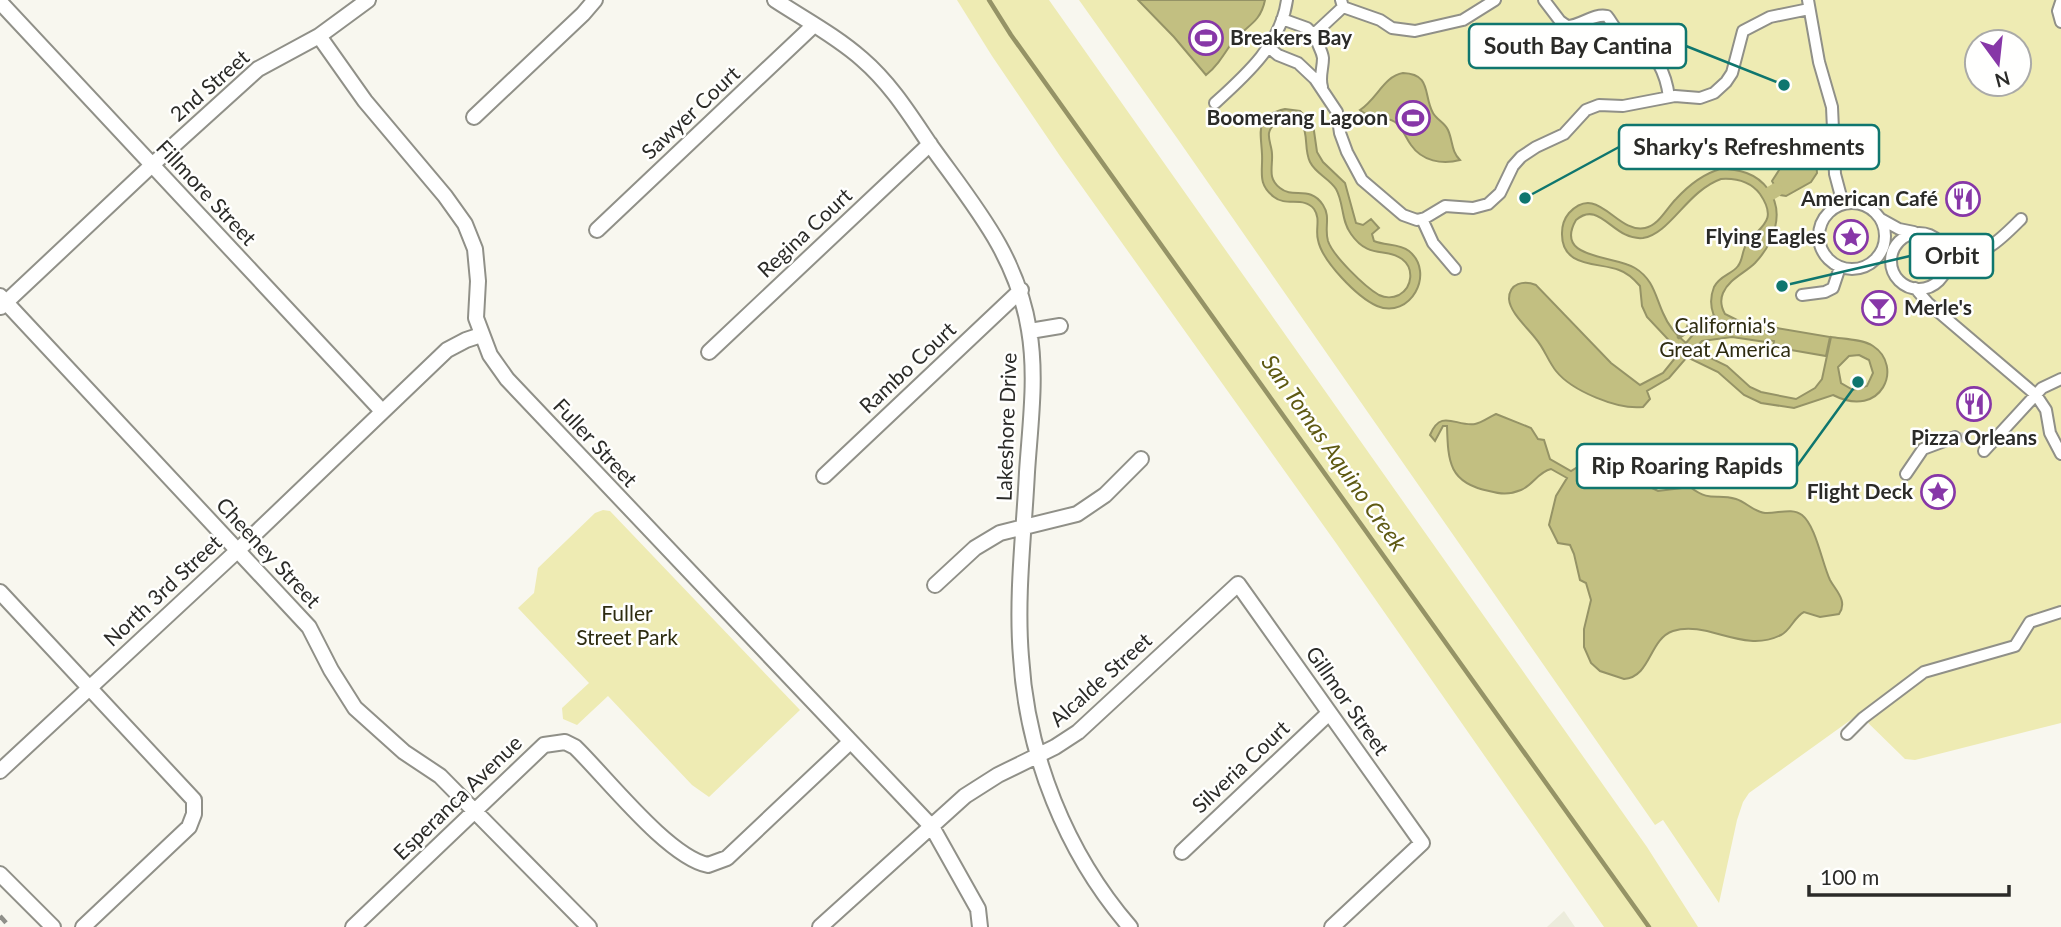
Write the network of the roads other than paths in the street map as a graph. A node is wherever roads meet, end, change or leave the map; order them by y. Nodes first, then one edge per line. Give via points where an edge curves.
1 (368, 0) edge
2 (595, 0) edge
3 (775, 0) edge
4 (1286, 0) edge
5 (1495, 0) edge
6 (1544, 0) edge
7 (0, 2) edge
8 (2061, 2) edge
9 (1342, 4) edge
10 (1809, 4) edge
11 (1282, 19) junction
12 (2061, 22) edge
13 (814, 25) junction
14 (1314, 34) junction
15 (319, 36) junction
16 (1268, 47) junction
17 (1324, 93) junction
18 (1669, 97) junction
19 (1214, 103) dead end
20 (474, 117) dead end
21 (930, 144) junction
22 (152, 165) junction
23 (1843, 204) junction
24 (1878, 216) junction
25 (1422, 219) junction
26 (2021, 219) dead end
27 (597, 230) dead end
28 (1920, 233) junction
29 (1954, 258) dead end
30 (1868, 265) junction
31 (1840, 267) junction
32 (1455, 269) dead end
33 (1894, 274) junction
34 (1915, 288) junction
35 (1021, 290) junction
36 (1802, 295) dead end
37 (2, 302) edge
38 (1060, 327) dead end
39 (1030, 331) junction
40 (481, 335) junction
41 (709, 352) dead end
42 (2061, 379) edge
43 (2036, 395) junction
44 (382, 411) junction
45 (1955, 438) tunnel mouth
46 (1984, 451) dead end
47 (2061, 454) edge
48 (1141, 459) dead end
49 (1906, 474) dead end
50 (824, 476) dead end
51 (1024, 527) junction
52 (237, 551) junction
53 (1238, 583) joint
54 (935, 585) dead end
55 (0, 592) edge
56 (2061, 612) edge
57 (89, 689) junction
58 (1329, 713) junction
59 (1847, 734) dead end
60 (850, 742) junction
61 (1038, 756) junction
62 (0, 771) edge
63 (475, 812) junction
64 (932, 827) junction
65 (1182, 852) dead end
66 (0, 874) edge
67 (585, 926) edge
68 (53, 927) edge
69 (83, 927) edge
70 (353, 927) edge
71 (820, 927) edge
72 (979, 927) edge
73 (1130, 927) edge
74 (1332, 927) edge

1 - 15 street, 2nd Street
2 - 20 street
3 - 13 street, Lakeshore Drive
4 - 11 street
5 - 9 street via 1463,20 1415,31 1392,28
6 - 18 street via 1567,26 1607,16 1622,34 1648,50 1665,75
7 - 22 street, Fillmore Street
8 - 12 street via 2057,15
9 - 14 street
10 - 18 street via 1743,31 1727,82 1714,93 1700,98
10 - 23 street via 1834,121 1835,174
11 - 14 street
11 - 16 street
13 - 21 street, Lakeshore Drive via 891,87
13 - 27 street, Sawyer Court
14 - 17 street via 1322,54
15 - 22 street, 2nd Street via 258,69
15 - 40 street, Fuller Street via 365,102 466,224 475,249 476,318
16 - 17 street via 1303,67
16 - 19 street
17 - 25 street via 1337,112 1346,152 1362,180 1403,215
18 - 25 street via 1586,110 1564,134 1521,158 1488,204 1473,208 1445,205
21 - 35 street, Lakeshore Drive via 992,230
21 - 41 street, Regina Court
22 - 37 street, 2nd Street
22 - 44 street, Fillmore Street
23 - 24 street via 1863,205
23 - 31 street via 1823,220 1818,238 1825,256
24 - 28 street via 1899,229
24 - 30 street via 1884,243
25 - 32 street via 1433,243
26 - 29 street via 1986,250
28 - 33 street via 1904,237 1893,250
28 - 34 street via 1936,238 1947,259 1938,281
30 - 31 street via 1850,270
30 - 33 street via 1882,266
31 - 36 street via 1833,288
33 - 34 street
34 - 43 street
35 - 39 street, Lakeshore Drive
35 - 50 street, Rambo Court
37 - 52 street, Cheeney Street
38 - 39 street
39 - 51 street, Lakeshore Drive
40 - 44 street, North 3rd Street via 447,350
40 - 60 street, Fuller Street via 507,379
42 - 43 street
43 - 46 street
43 - 47 street
44 - 52 street, North 3rd Street
45 - 49 street via 1923,449
48 - 51 street via 1105,495 1077,514
51 - 54 street via 1000,533 975,548
51 - 61 street, Lakeshore Drive via 1021,655
52 - 57 street, North 3rd Street
52 - 63 street, Cheeney Street via 309,627 355,708 404,752 440,776
53 - 58 street, Gillmor Street
53 - 61 street, Alcalde Street via 1078,732
55 - 57 street
56 - 59 street via 2030,622 2015,646 1924,673
57 - 62 street, North 3rd Street
57 - 69 street via 194,800 194,814 189,827
58 - 65 street, Silveria Court
58 - 74 street, Gillmor Street via 1422,843
60 - 63 street, Esperanca Avenue via 727,858 708,865 690,858 653,827 565,742 544,745
60 - 64 street, Fuller Street
61 - 64 street, Alcalde Street via 981,785
61 - 73 street, Lakeshore Drive via 1070,836 1099,887
63 - 67 street, Cheeney Street
63 - 70 street, Esperanca Avenue
64 - 71 street, Alcalde Street
64 - 72 street, Fuller Street via 978,909
66 - 68 street

